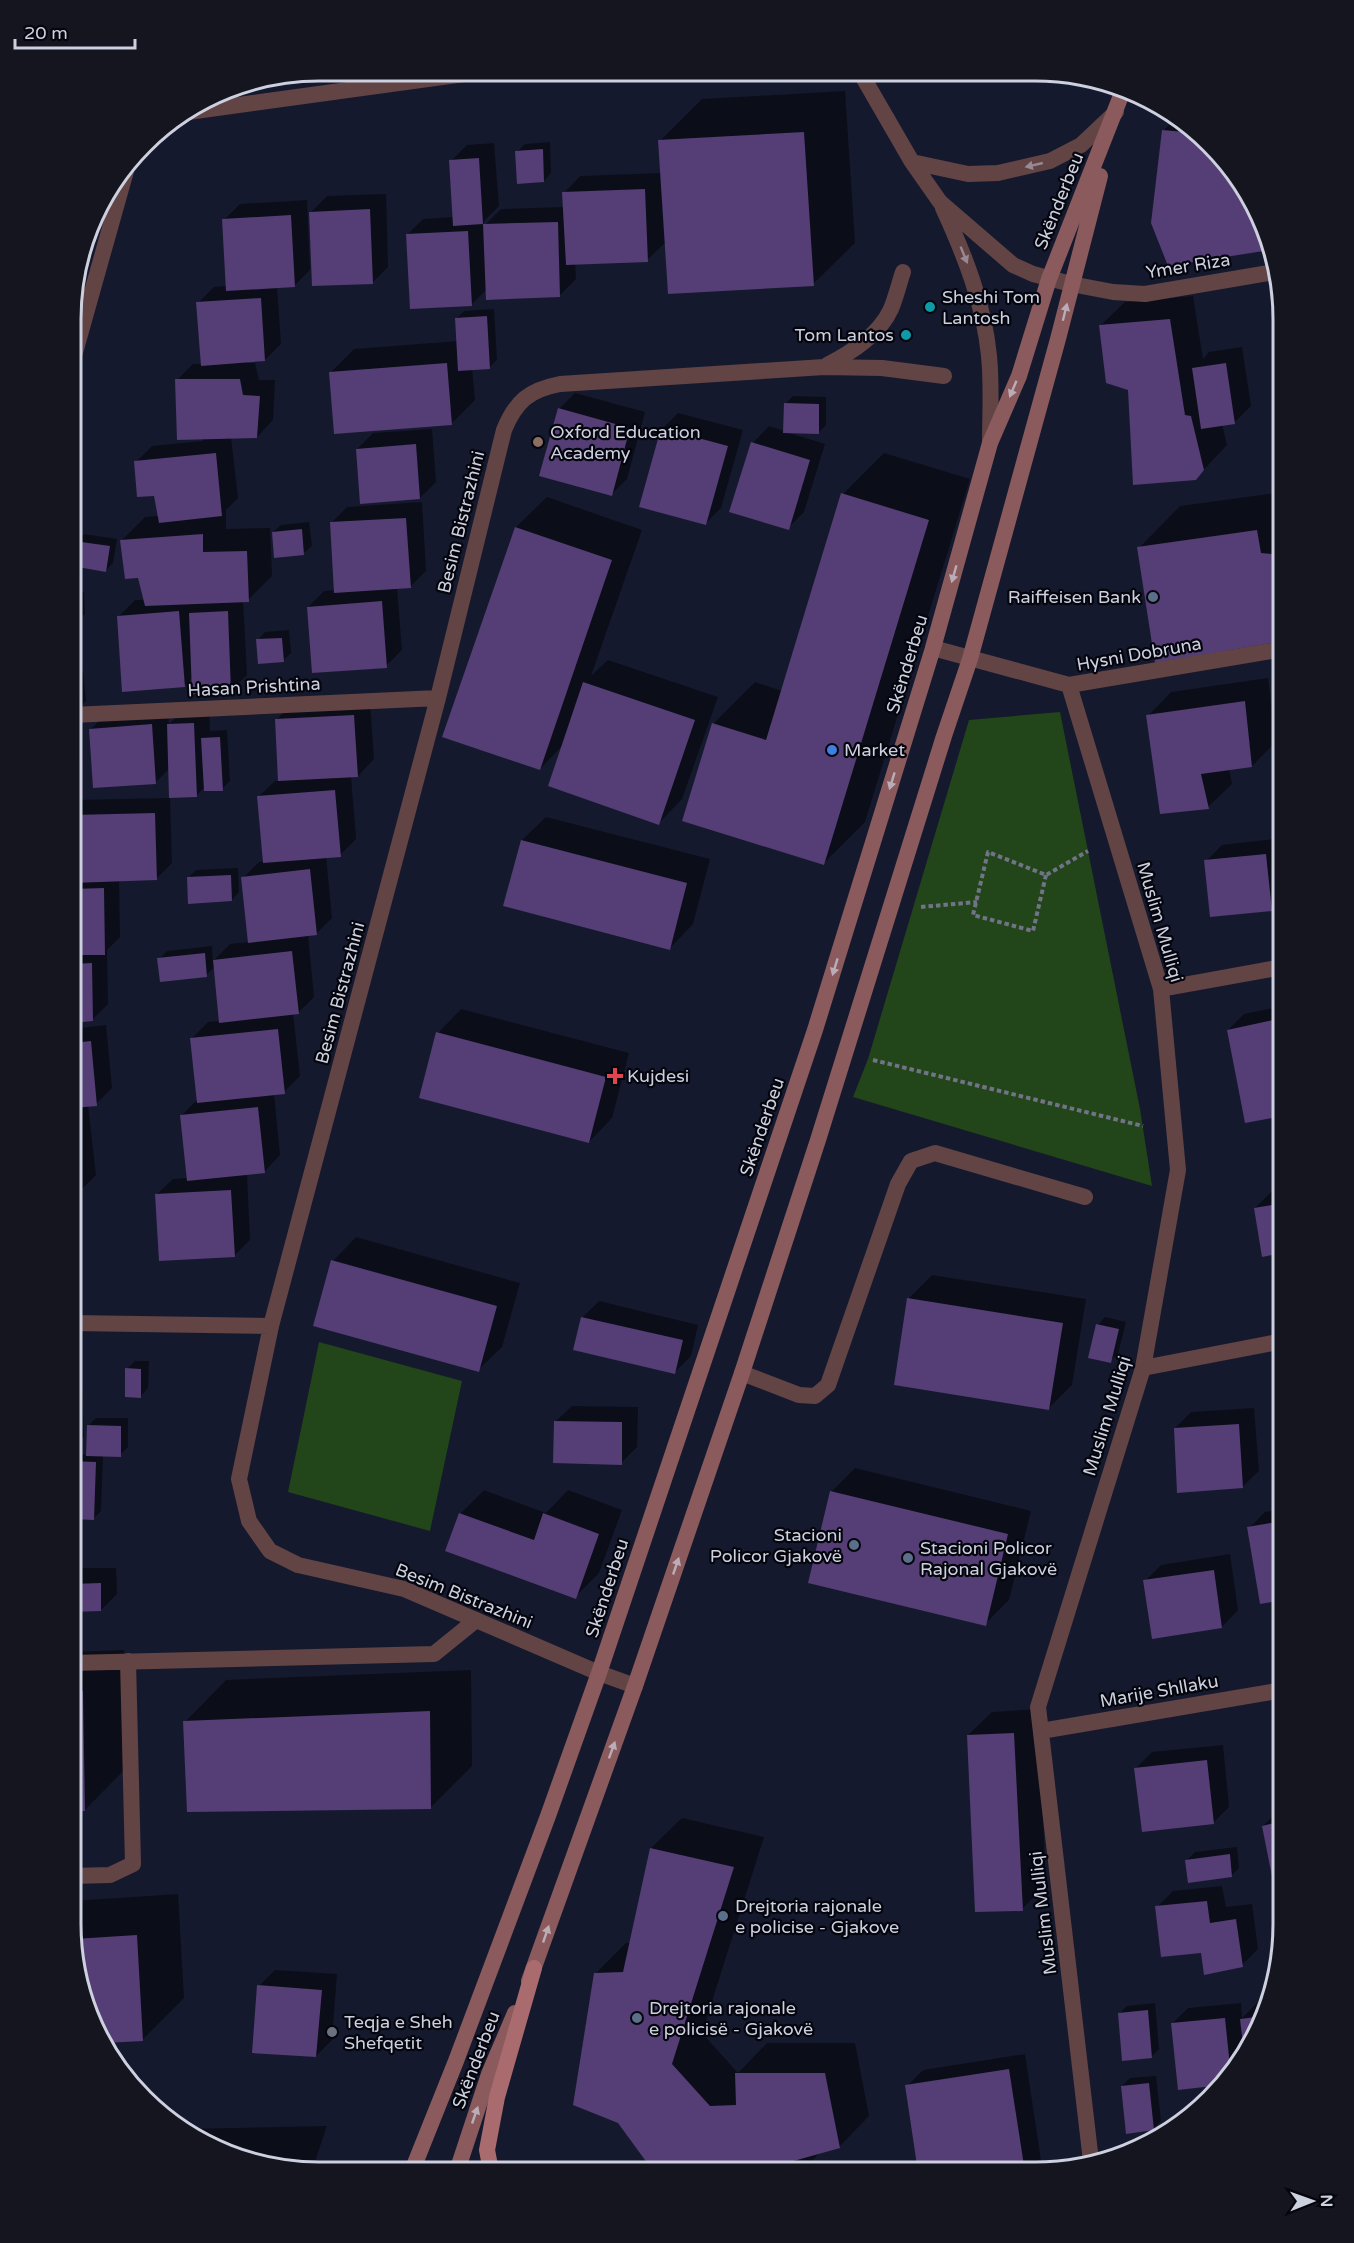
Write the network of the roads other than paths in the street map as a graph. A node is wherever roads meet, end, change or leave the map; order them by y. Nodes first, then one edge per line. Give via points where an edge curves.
1 (413, 81) edge
2 (865, 81) edge
3 (1121, 97) edge
4 (207, 109) edge
5 (1116, 111) junction
6 (912, 162) junction
7 (122, 186) edge
8 (940, 202) junction
9 (903, 272) dead end
10 (1268, 273) edge
11 (1049, 279) junction
12 (1071, 285) junction
13 (81, 331) edge
14 (824, 367) junction
15 (944, 376) dead end
16 (990, 443) junction
17 (933, 648) junction
18 (1273, 651) edge
19 (970, 659) junction
20 (1069, 685) junction
21 (438, 698) junction
22 (81, 715) edge
23 (1273, 969) edge
24 (1161, 989) junction
25 (1085, 1197) dead end
26 (81, 1323) edge
27 (272, 1326) junction
28 (1273, 1343) edge
29 (1143, 1368) junction
30 (742, 1373) junction
31 (476, 1620) junction
32 (128, 1661) junction
33 (81, 1663) edge
34 (599, 1673) junction
35 (635, 1686) junction
36 (1273, 1692) edge
37 (1041, 1731) junction
38 (81, 1876) edge
39 (534, 1968) junction
40 (1090, 2155) edge
41 (416, 2162) edge
42 (460, 2162) edge
43 (489, 2162) edge

1 - 4 street
2 - 6 street
3 - 5 main road, Skënderbeu
5 -> 6 street via 1081,146 1050,161 998,173 968,174
5 - 11 main road, Skënderbeu
5 - 12 main road, Skënderbeu
6 - 8 street
7 - 13 street
8 - 11 street, Ymer Riza via 1013,265
8 -> 16 street via 965,256 987,335
9 - 14 street via 891,310 873,334
10 - 12 street, Ymer Riza via 1145,294
11 - 12 street, Ymer Riza
11 -> 16 main road, Skënderbeu via 1018,376
19 -> 12 main road, Skënderbeu
14 - 15 street, Besim Bistrazhini via 882,368
14 - 21 street, Besim Bistrazhini via 561,384 541,387 524,398 511,412 504,430
16 -> 17 main road, Skënderbeu
17 - 19 street, Hysni Dobruna
17 -> 34 main road, Skënderbeu via 798,1085
18 - 20 street, Hysni Dobruna
19 - 20 street, Hysni Dobruna
19 - 30 main road, Skënderbeu
20 - 24 street, Muslim Mulliqi
21 - 22 street, Hasan Prishtina
21 - 27 street, Besim Bistrazhini
23 - 24 street
24 - 29 street, Muslim Mulliqi via 1179,1170
25 - 30 street via 935,1153 911,1161 898,1184 828,1385 815,1396 799,1395
26 - 27 street
27 - 31 street, Besim Bistrazhini via 239,1479 249,1521 270,1551 298,1565 404,1589
28 - 29 street
29 - 37 street, Muslim Mulliqi via 1041,1696
35 -> 30 main road, Skënderbeu
31 - 32 street via 434,1654
31 - 34 street, Besim Bistrazhini
32 - 33 street
32 - 38 street via 133,1864 110,1875
34 - 35 street, Besim Bistrazhini
34 - 41 main road, Skënderbeu
39 -> 35 main road, Skënderbeu
36 - 37 street, Marije Shllaku
37 - 40 street, Muslim Mulliqi
42 -> 39 main road, Skënderbeu via 489,2074
39 - 43 main road via 497,2097 487,2150

